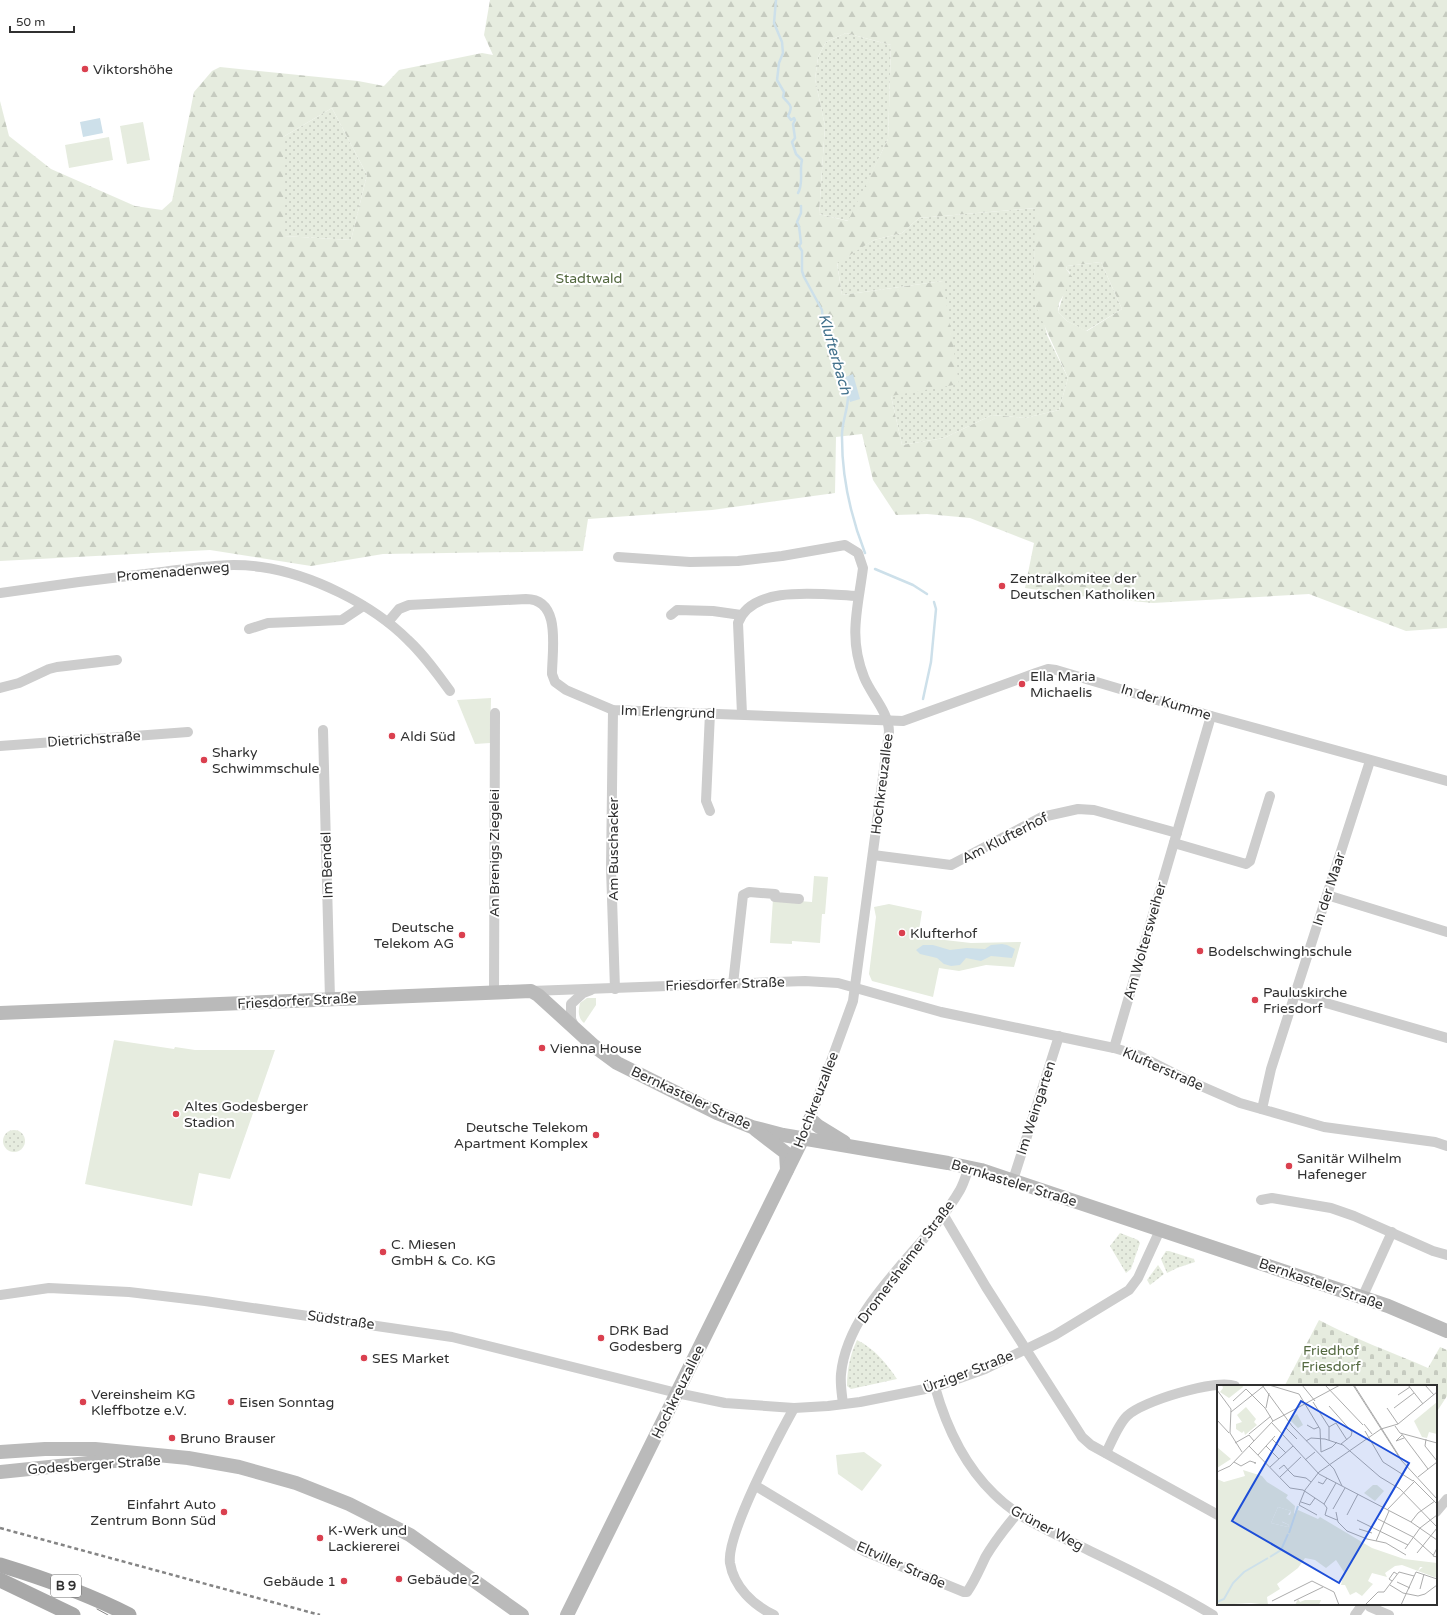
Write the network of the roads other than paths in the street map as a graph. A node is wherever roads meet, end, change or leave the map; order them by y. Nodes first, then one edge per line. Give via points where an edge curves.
1 (618, 557) dead end
2 (0, 593) edge
3 (858, 596) junction
4 (363, 606) junction
5 (672, 615) dead end
6 (741, 615) junction
7 (388, 622) junction
8 (249, 629) dead end
9 (117, 660) dead end
10 (0, 688) edge
11 (450, 691) dead end
12 (613, 710) junction
13 (495, 713) dead end
14 (710, 713) junction
15 (742, 714) junction
16 (1211, 716) junction
17 (887, 719) junction
18 (323, 730) dead end
19 (188, 732) dead end
20 (0, 746) edge
21 (1370, 761) junction
22 (1447, 781) edge
23 (1270, 796) dead end
24 (710, 810) dead end
25 (1177, 833) junction
26 (1174, 844) junction
27 (873, 856) junction
28 (1327, 895) junction
29 (799, 898) dead end
30 (1447, 932) edge
31 (733, 984) junction
32 (854, 987) junction
33 (595, 988) junction
34 (615, 989) junction
35 (531, 991) junction
36 (494, 992) junction
37 (1295, 994) junction
38 (330, 999) junction
39 (0, 1014) edge
40 (576, 1031) junction
41 (1059, 1036) junction
42 (1447, 1038) edge
43 (1114, 1048) junction
44 (1262, 1109) junction
45 (810, 1119) junction
46 (752, 1127) junction
47 (803, 1138) junction
48 (851, 1146) junction
49 (1447, 1146) edge
50 (969, 1167) junction
51 (787, 1171) junction
52 (1013, 1180) junction
53 (1260, 1200) dead end
54 (943, 1214) junction
55 (1160, 1230) junction
56 (1392, 1232) junction
57 (1447, 1256) edge
58 (0, 1295) edge
59 (1362, 1298) junction
60 (1447, 1331) edge
61 (1027, 1349) junction
62 (1217, 1386) edge
63 (935, 1387) junction
64 (677, 1393) junction
65 (843, 1404) junction
66 (794, 1408) junction
67 (0, 1452) edge
68 (1106, 1453) junction
69 (133, 1454) junction
70 (188, 1458) junction
71 (0, 1463) edge
72 (0, 1472) edge
73 (756, 1486) junction
74 (1447, 1499) edge
75 (1437, 1511) edge
76 (1017, 1514) junction
77 (1217, 1514) edge
78 (0, 1565) edge
79 (0, 1580) edge
80 (1362, 1605) edge
81 (1369, 1605) edge
82 (73, 1615) edge
83 (129, 1615) edge
84 (522, 1615) edge
85 (568, 1615) edge
86 (774, 1615) edge
87 (1213, 1615) edge
88 (1355, 1615) edge
89 (1389, 1615) edge

1 - 3 street, Hochkreuzallee via 690,562 738,561 845,545 858,553 863,564
2 - 4 street, Promenadenweg via 220,565 254,566 313,582
3 - 6 street via 774,596 751,606
3 - 17 street, Hochkreuzallee via 854,631 858,657 864,678
4 - 7 street, Promenadenweg
4 - 8 street via 342,620 268,623
5 - 6 street via 677,610
6 - 15 street via 738,623
7 - 11 street, Promenadenweg via 418,650
7 - 12 street, Im Erlengrund via 399,609 410,605 526,599 537,601 546,608 552,618 554,682 566,690
9 - 10 street via 53,668 19,684
12 - 14 street, Im Erlengrund
12 - 34 street, Am Buschacker via 611,868
13 - 36 street, An Brenigs Ziegelei
14 - 15 street, Im Erlengrund
14 - 24 street via 706,801
15 - 17 street, Im Erlengrund
16 - 17 street, In der Kumme via 1067,672 1048,669 906,720
16 - 21 street, In der Kumme
16 - 25 street, Am Woltersweiher
17 - 27 street, Hochkreuzallee via 889,732
18 - 38 street, Im Bendel
19 - 20 street, Dietrichstraße
21 - 22 street, In der Kumme
21 - 28 street, In der Maar
23 - 26 street via 1250,861 1246,864
25 - 26 street, Am Woltersweiher
25 - 27 street, Am Klufterhof via 1094,810 1065,811 1042,817 951,865
26 - 43 street, Am Woltersweiher
27 - 32 street, Hochkreuzallee
28 - 30 street
28 - 37 street, In der Maar
29 - 31 street via 775,897 775,894 752,892 743,895
31 - 32 street, Friesdorfer Straße via 805,981 838,983
31 - 34 street, Friesdorfer Straße
32 - 41 street, Klufterstraße via 941,1012
32 - 45 street, Hochkreuzallee via 851,1008
33 - 34 street, Friesdorfer Straße
33 - 35 street, Friesdorfer Straße
33 - 40 street via 583,993 571,1004 571,1019
35 - 36 street, Friesdorfer Straße
35 - 40 street, Bernkasteler Straße
36 - 38 street, Friesdorfer Straße
37 - 42 street
37 - 44 street, In der Maar via 1271,1069
38 - 39 street, Friesdorfer Straße
40 - 46 street, Bernkasteler Straße via 616,1063 717,1113
41 - 43 street, Klufterstraße
41 - 52 street, Im Weingarten
43 - 44 street, Klufterstraße via 1138,1055 1234,1101
44 - 49 street, Klufterstraße via 1324,1128 1435,1142
45 - 47 street, Hochkreuzallee
45 - 48 street
46 - 47 street, Bernkasteler Straße
46 - 51 street via 786,1154
47 - 48 street, Bernkasteler Straße
47 - 51 street, Hochkreuzallee
48 - 50 street, Bernkasteler Straße
50 - 52 street, Bernkasteler Straße
50 - 54 street, Dromersheimer Straße via 960,1189
51 - 64 street, Hochkreuzallee
52 - 55 street, Bernkasteler Straße
53 - 56 street via 1272,1198 1330,1208
54 - 61 street via 986,1287
54 - 65 street, Dromersheimer Straße via 884,1286 857,1325 848,1345 841,1374
55 - 59 street, Bernkasteler Straße
55 - 61 street, Ürziger Straße via 1138,1278 1129,1290 1092,1314
56 - 57 street
56 - 59 street
58 - 64 street, Südstraße via 49,1288 96,1289 312,1316 452,1338
59 - 60 street, Bernkasteler Straße via 1404,1312
61 - 63 street, Ürziger Straße
61 - 68 street via 1082,1437
62 - 68 street via 1182,1392 1144,1405 1127,1416
63 - 65 street, Ürziger Straße
63 - 76 street, Grüner Weg via 948,1426 976,1473 993,1494
64 - 66 street, Ürziger Straße via 725,1403
64 - 85 street, Hochkreuzallee
65 - 66 street, Ürziger Straße
66 - 73 street
67 - 69 street, Godesberger Straße via 65,1448
68 - 77 street
69 - 70 street, Godesberger Straße
69 - 71 street, Godesberger Straße
70 - 72 street, Godesberger Straße via 98,1462
70 - 84 street, Godesberger Straße via 268,1475 349,1504 415,1539
73 - 76 street, Eltviller Straße via 864,1551 964,1592 971,1587 986,1557
73 - 86 street via 736,1530 730,1563 743,1592 758,1606
74 - 75 street
76 - 87 street, Grüner Weg via 1155,1582
78 - 83 main road, B 9 via 92,1596
79 - 82 main road, B 9
80 - 88 street
81 - 89 street

